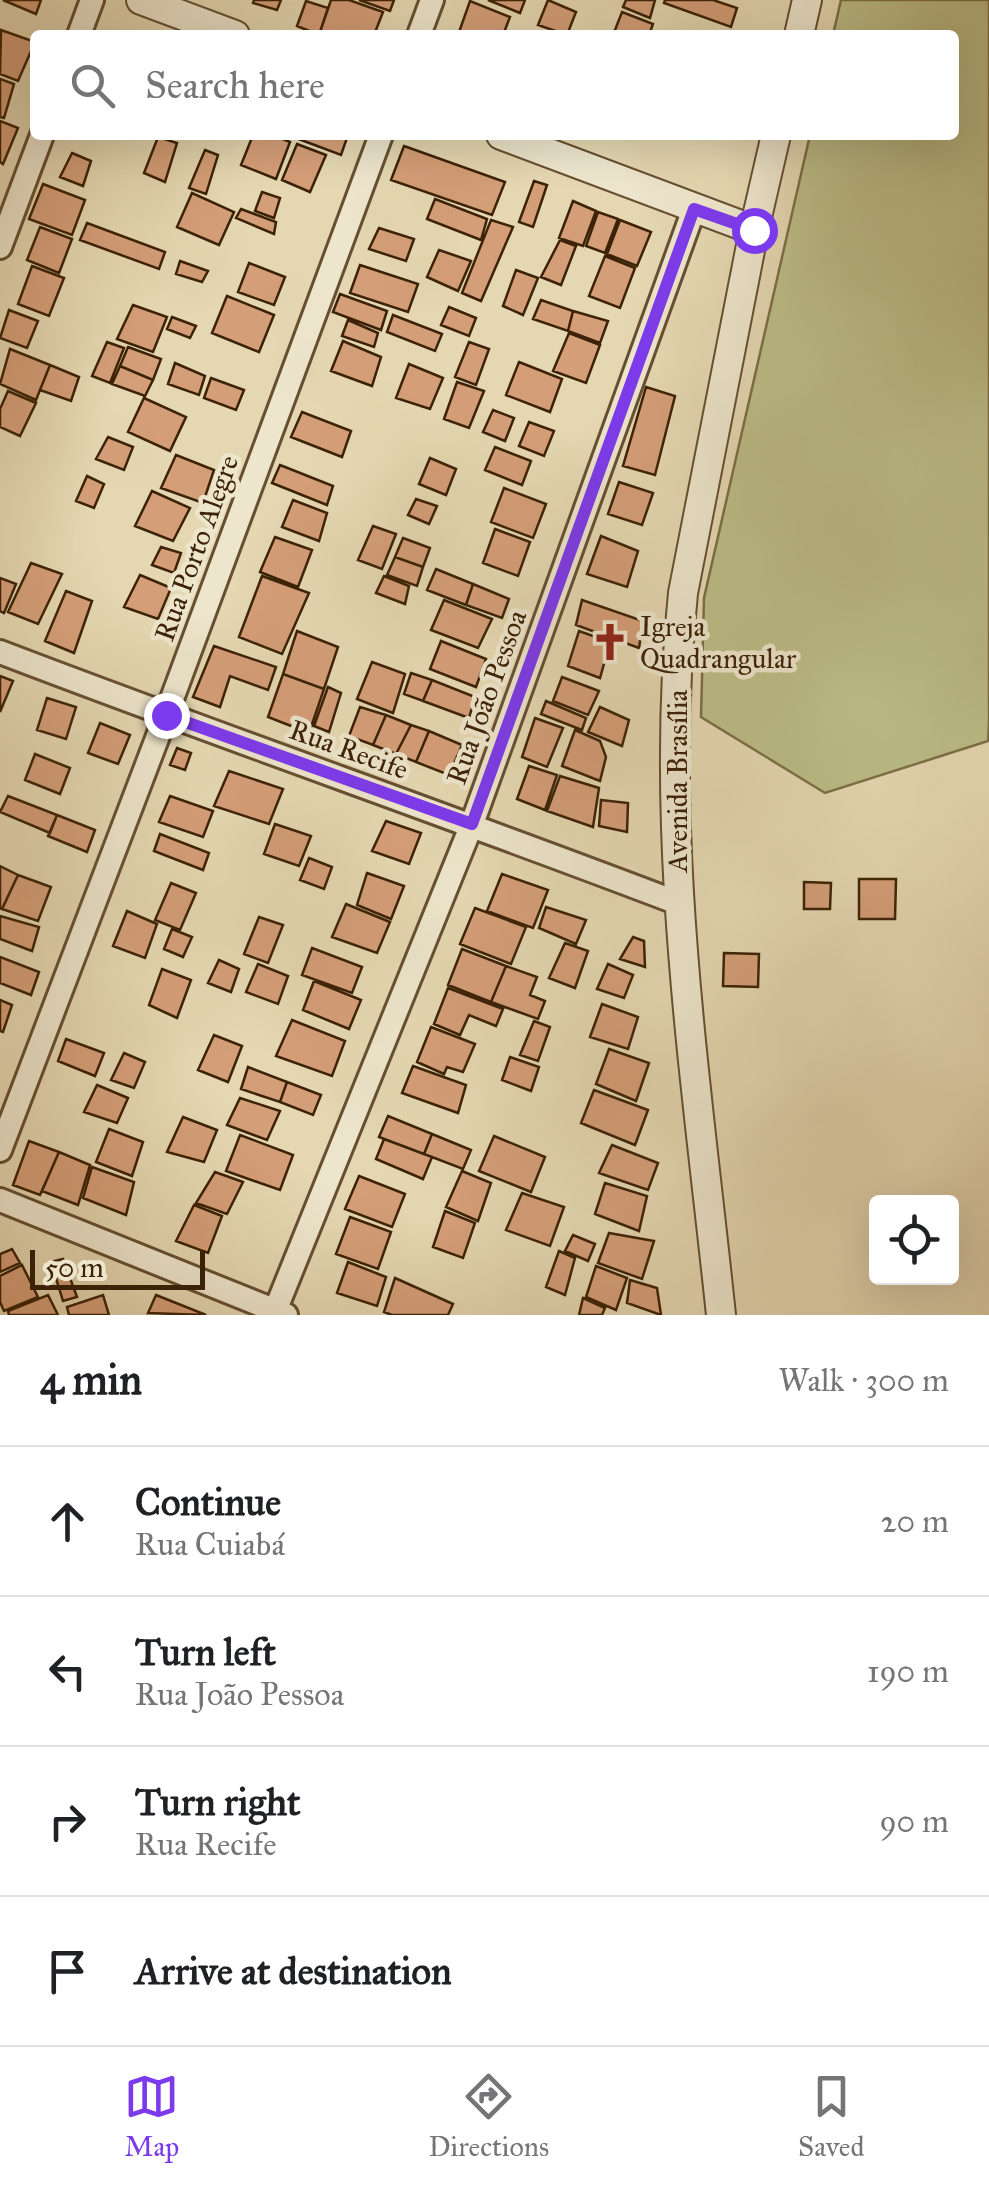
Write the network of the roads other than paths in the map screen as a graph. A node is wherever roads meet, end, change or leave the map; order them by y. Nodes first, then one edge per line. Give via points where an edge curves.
1 (92, 0) edge
2 (141, 0) edge
3 (432, 0) edge
4 (807, 0) edge
5 (81, 30) edge
6 (222, 30) edge
7 (421, 30) edge
8 (800, 30) edge
9 (40, 140) edge
10 (379, 140) edge
11 (514, 140) edge
12 (775, 140) edge
13 (694, 209) junction
14 (754, 230) junction
15 (0, 246) edge
16 (0, 652) edge
17 (166, 715) junction
18 (472, 824) junction
19 (678, 903) junction
20 (0, 1150) edge
21 (0, 1200) edge
22 (280, 1313) edge
23 (721, 1315) edge

1 - 5 street
2 - 6 street
3 - 7 street
4 - 8 street
9 - 15 street
10 - 17 street, Rua Porto Alegre
11 - 13 street
12 - 14 street, Avenida Brasília
13 - 14 street
13 - 18 street, Rua João Pessoa
14 - 19 street, Avenida Brasília via 683,593 676,700
16 - 17 street, Rua Recife
17 - 18 street, Rua Recife
17 - 20 street, Rua Porto Alegre
18 - 19 street, Rua Recife
18 - 22 street, Rua João Pessoa
19 - 23 street, Avenida Brasília
21 - 22 street

